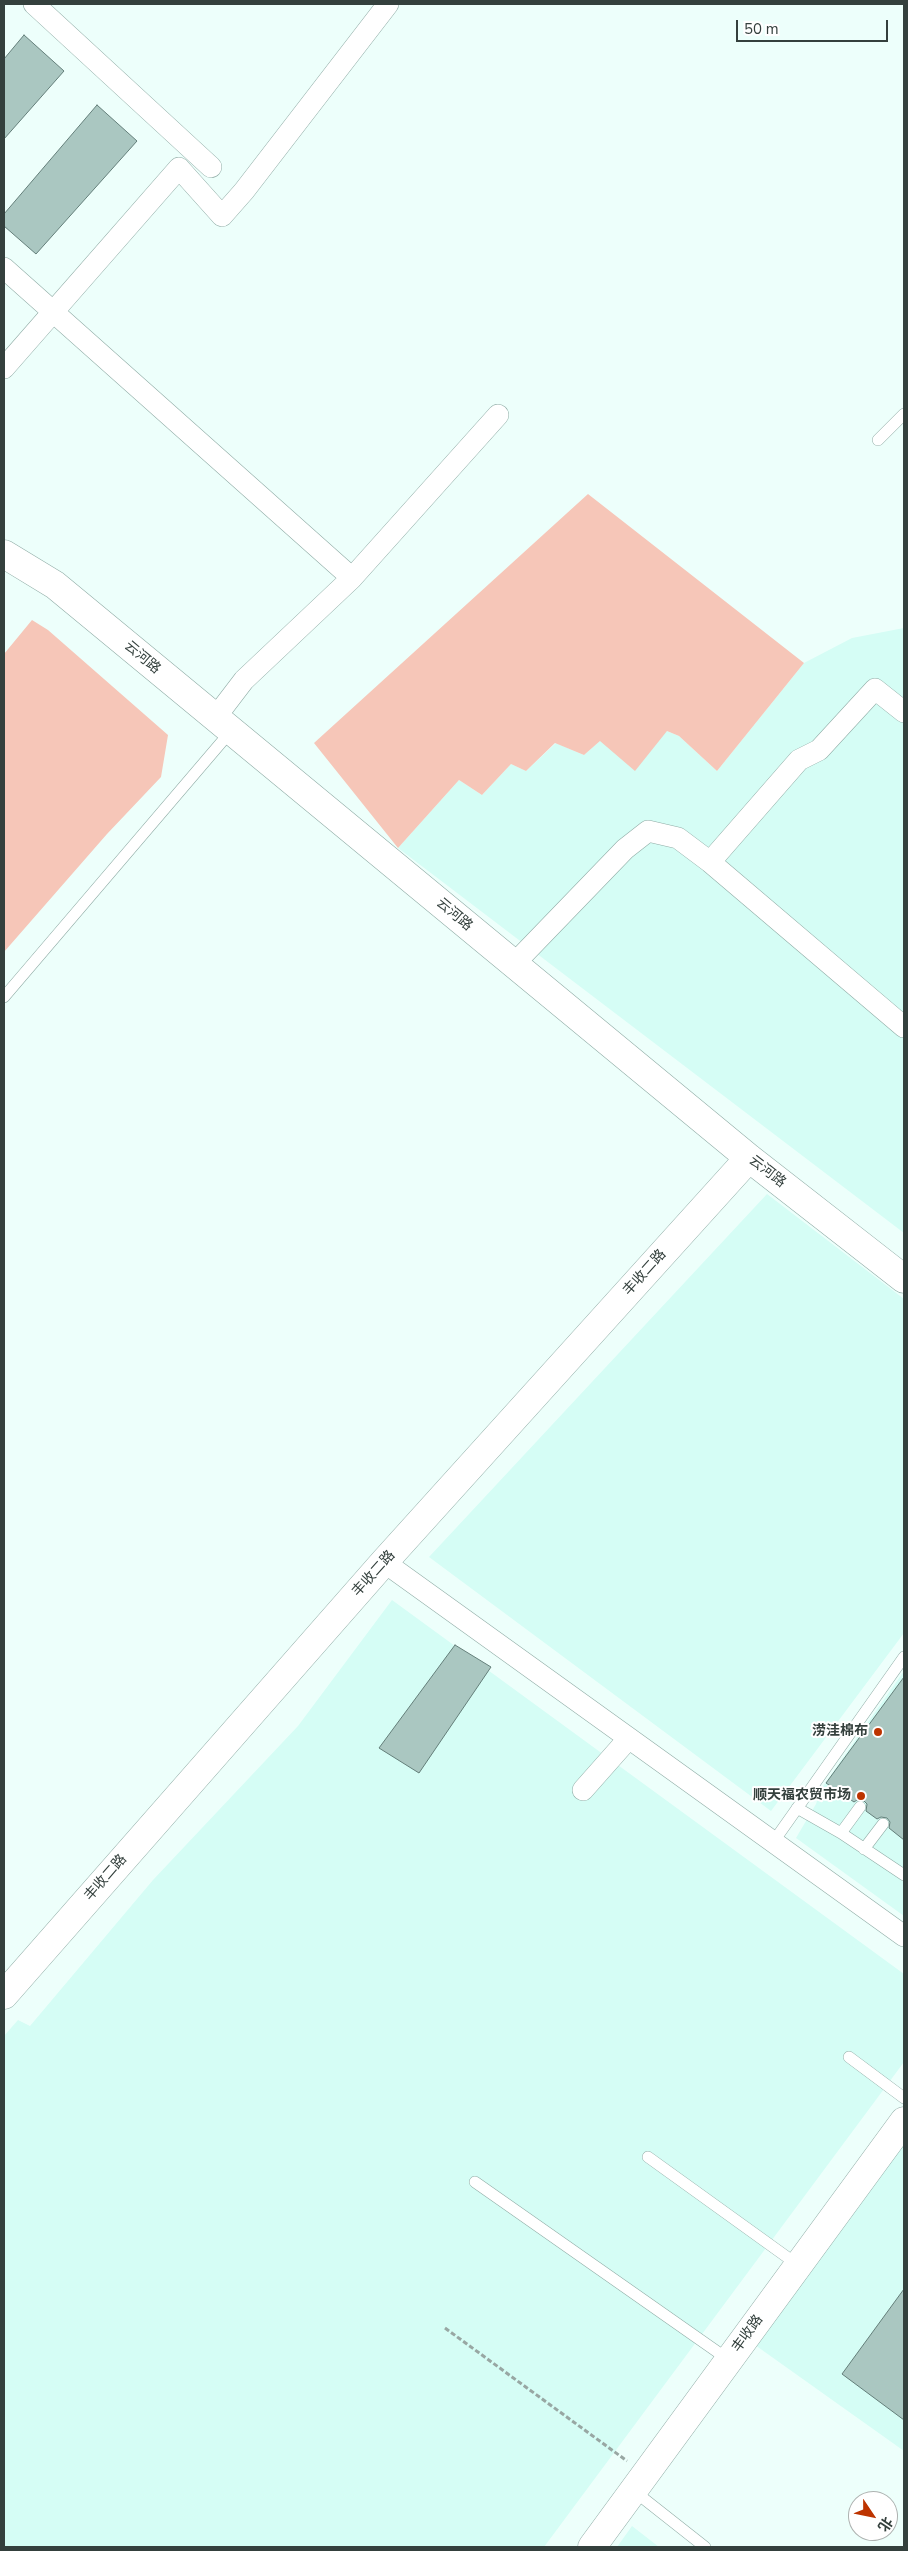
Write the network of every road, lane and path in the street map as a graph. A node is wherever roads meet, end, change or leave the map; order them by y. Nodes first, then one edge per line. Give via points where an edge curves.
1 (34, 4) edge
2 (388, 4) edge
3 (211, 167) dead end
4 (4, 268) edge
5 (50, 312) junction
6 (4, 368) edge
7 (904, 414) edge
8 (498, 415) dead end
9 (878, 440) dead end
10 (4, 554) edge
11 (352, 578) junction
12 (904, 712) edge
13 (223, 724) junction
14 (710, 862) junction
15 (514, 964) junction
16 (4, 997) edge
17 (904, 1027) edge
18 (749, 1158) junction
19 (904, 1279) edge
20 (384, 1562) junction
21 (904, 1657) edge
22 (629, 1738) junction
23 (583, 1790) dead end
24 (860, 1807) dead end
25 (797, 1808) junction
26 (883, 1824) dead end
27 (841, 1833) junction
28 (774, 1841) junction
29 (864, 1849) junction
30 (904, 1875) edge
31 (904, 1935) edge
32 (4, 1994) edge
33 (849, 2058) dead end
34 (904, 2098) edge
35 (904, 2122) edge
36 (648, 2157) dead end
37 (476, 2182) dead end
38 (799, 2265) junction
39 (445, 2328) dead end
40 (729, 2360) junction
41 (640, 2482) junction
42 (597, 2546) edge
43 (706, 2547) edge

1 - 3 street
2 - 5 street via 222,216 179,168
4 - 5 street
5 - 6 street
5 - 11 street
7 - 9 lane
8 - 11 street
10 - 13 street, 云河路 via 55,586
11 - 13 street via 244,680
12 - 14 street via 875,689 819,750 800,760
13 - 15 street, 云河路
13 - 16 lane
14 - 15 street via 678,838 648,831 625,849
14 - 17 street
15 - 18 street, 云河路
18 - 19 street, 云河路
18 - 20 street, 丰收二路
20 - 22 street
20 - 32 street, 丰收二路
21 - 25 lane
22 - 23 street
22 - 28 street
24 - 27 lane
25 - 27 lane
25 - 28 lane
26 - 29 lane
27 - 29 lane
28 - 31 street
29 - 30 lane
33 - 34 lane
35 - 38 street, 丰收路
36 - 38 lane
37 - 40 lane
38 - 40 street, 丰收路
39 - 41 path
40 - 41 street, 丰收路
41 - 42 street, 丰收路
41 - 43 lane

